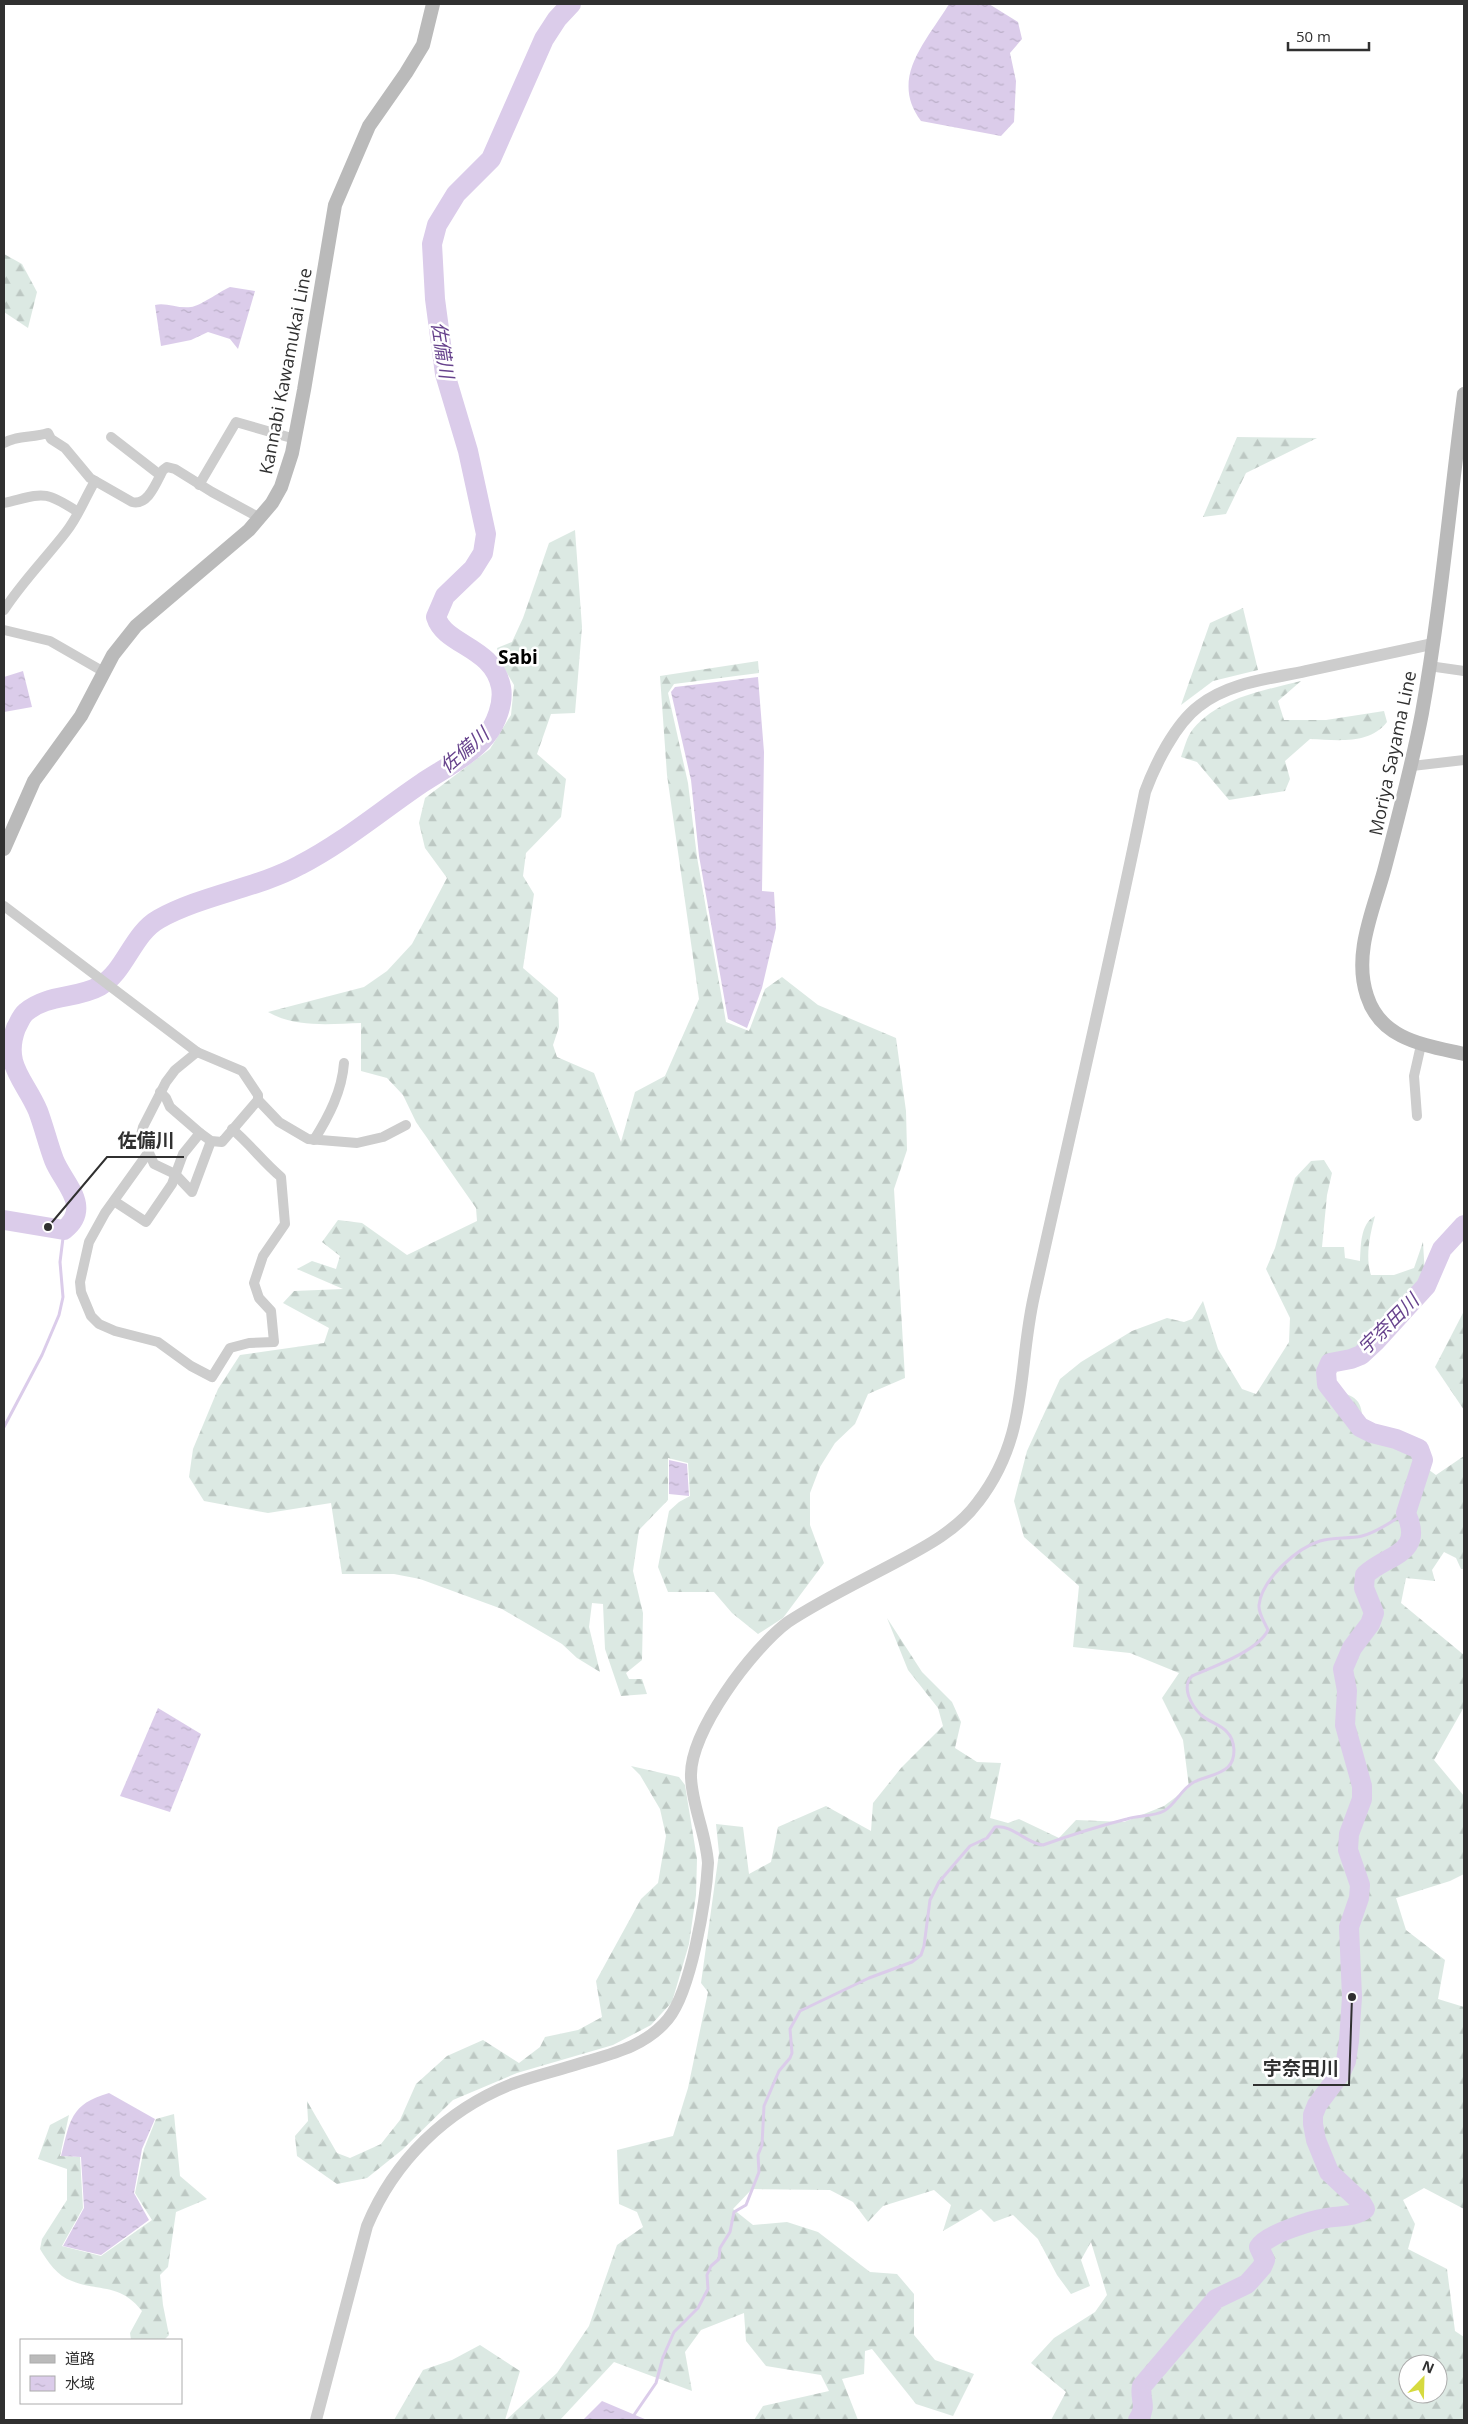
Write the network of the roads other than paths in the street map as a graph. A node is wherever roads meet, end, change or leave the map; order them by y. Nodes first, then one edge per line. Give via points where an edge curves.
1 (433, 4) edge
2 (1464, 394) edge
3 (111, 437) dead end
4 (295, 439) junction
5 (4, 443) edge
6 (160, 476) junction
7 (95, 481) junction
8 (199, 484) junction
9 (4, 503) edge
10 (78, 512) junction
11 (260, 518) junction
12 (4, 610) edge
13 (4, 630) edge
14 (1432, 644) junction
15 (1429, 666) junction
16 (1464, 671) edge
17 (104, 672) junction
18 (1464, 760) edge
19 (1412, 766) junction
20 (4, 850) edge
21 (4, 906) edge
22 (1421, 1045) junction
23 (197, 1052) junction
24 (1464, 1054) edge
25 (344, 1063) dead end
26 (160, 1092) junction
27 (258, 1100) junction
28 (1417, 1116) dead end
29 (406, 1125) dead end
30 (232, 1129) junction
31 (200, 1133) junction
32 (314, 1140) junction
33 (211, 1141) junction
34 (148, 1153) junction
35 (175, 1174) junction
36 (114, 1201) junction
37 (316, 2420) edge

1 - 4 main road, Kannabi Kawamukai Line via 423,45 369,126 335,205
2 - 14 main road, Moriya Sayama Line
3 - 6 street
4 - 8 street via 236,422
4 - 11 main road, Kannabi Kawamukai Line via 281,487
5 - 7 street via 12,438 48,433
6 - 7 street via 144,502 138,504
6 - 8 street via 167,467
7 - 10 street
8 - 11 street
9 - 10 street via 48,495
10 - 12 street via 68,530
11 - 17 main road, Kannabi Kawamukai Line via 136,626
13 - 17 street via 50,641
14 - 15 main road, Moriya Sayama Line
14 - 37 street via 1232,687 1198,706 1175,734 1152,772 1145,792 1034,1296 1023,1356 1016,1424 1000,1470 977,1504 951,1529 788,1622 773,1633 747,1662 709,1720 692,1757 693,1796 707,1847 708,1863 689,1974 678,2004 658,2030 633,2046 514,2084 466,2107 442,2125 397,2170 378,2200 367,2226
15 - 16 street
15 - 19 main road, Moriya Sayama Line
17 - 20 main road, Kannabi Kawamukai Line via 81,716 34,780
18 - 19 street
19 - 22 main road, Moriya Sayama Line via 1364,943 1361,968 1367,998 1379,1018 1393,1033
21 - 23 street
22 - 24 main road, Moriya Sayama Line
22 - 28 street via 1414,1076
23 - 26 street via 175,1070
23 - 27 street via 242,1071
25 - 32 street via 339,1092
26 - 31 street via 170,1106
26 - 34 street via 142,1135
27 - 30 street
27 - 32 street via 279,1122
29 - 32 street via 383,1137 357,1142
30 - 33 street via 222,1142
30 - 36 street via 281,1177 283,1184 285,1224 263,1256 254,1283 259,1298 271,1311 274,1342 230,1348 212,1377 158,1342 99,1324 91,1316 80,1282 90,1242
31 - 33 street
31 - 35 street via 183,1154
33 - 35 street via 192,1192
34 - 35 street via 154,1164
34 - 36 street
35 - 36 street via 172,1184 146,1222

